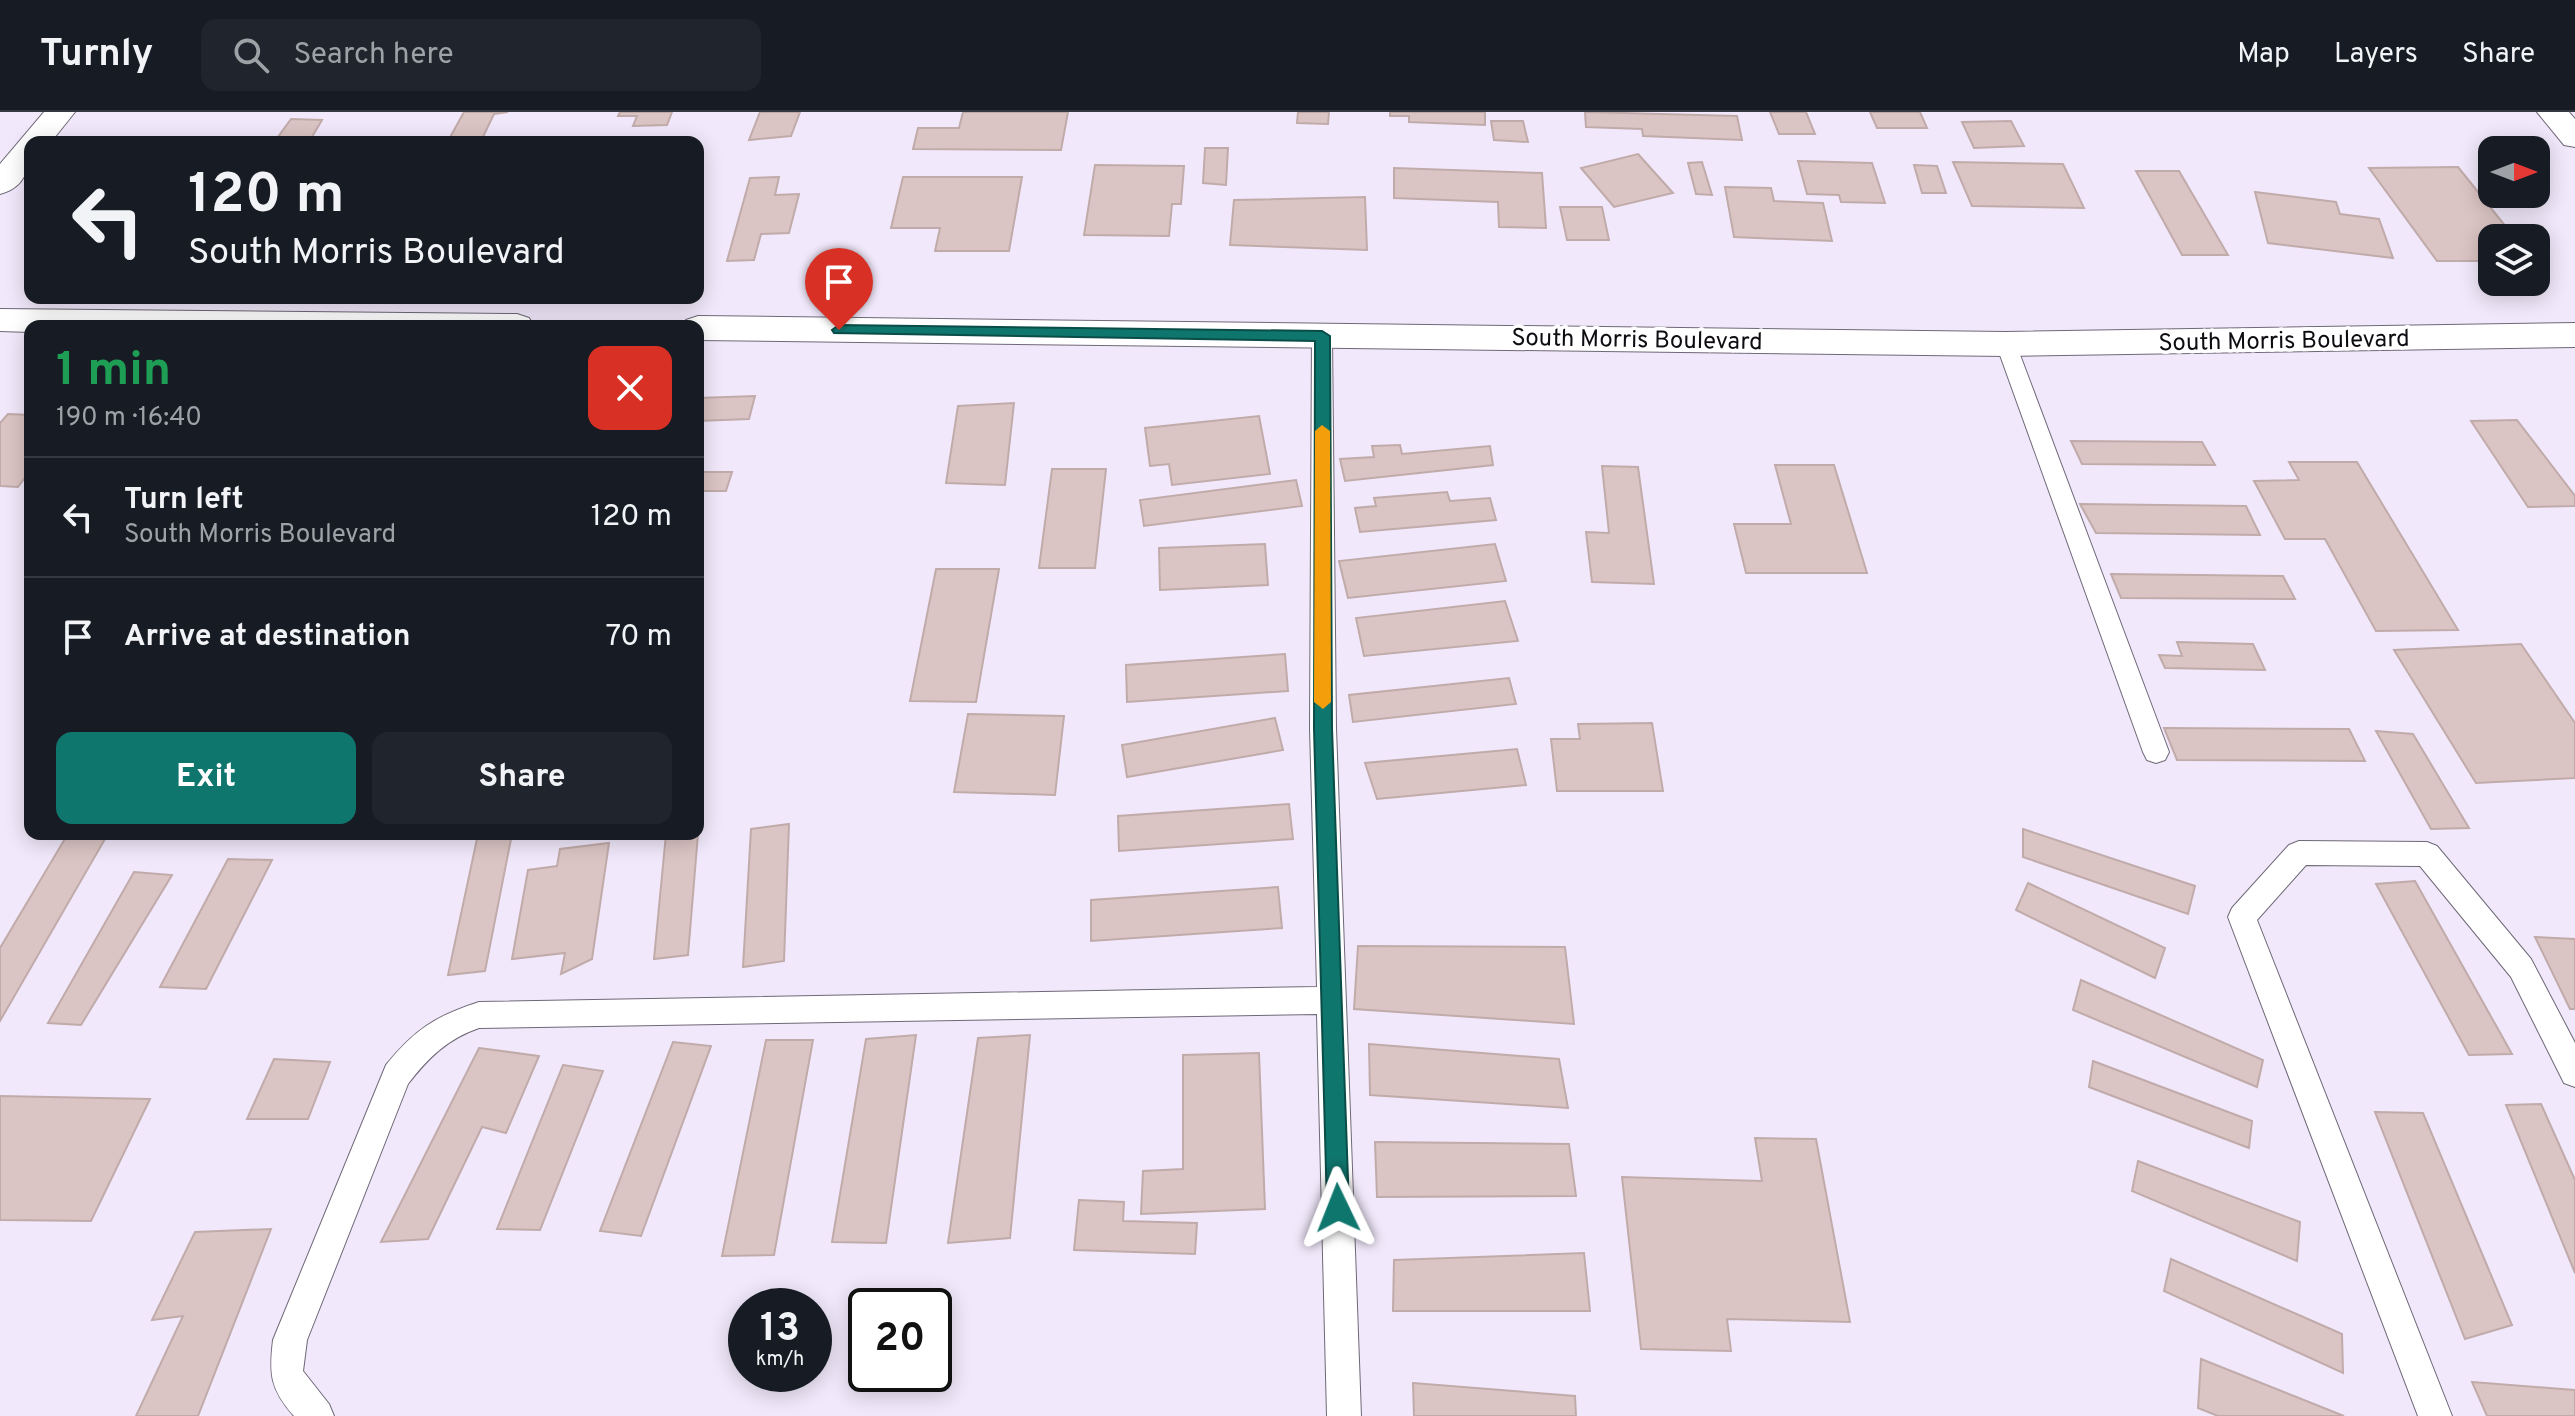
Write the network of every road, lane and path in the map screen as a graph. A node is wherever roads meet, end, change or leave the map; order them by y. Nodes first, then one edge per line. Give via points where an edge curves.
1 (60, 112) edge
2 (2552, 112) edge
3 (40, 136) edge
4 (2575, 138) edge
5 (24, 155) edge
6 (0, 184) edge
7 (0, 320) edge
8 (24, 320) edge
9 (704, 328) edge
10 (2575, 335) edge
11 (1322, 336) junction
12 (2006, 344) junction
13 (2156, 752) dead end
14 (1332, 1000) junction
15 (2575, 1073) edge
16 (317, 1416) edge
17 (1344, 1416) edge
18 (2435, 1416) edge

1 - 3 street
2 - 4 street
5 - 6 street
7 - 8 street
9 - 11 street, South Morris Boulevard
10 - 12 street, South Morris Boulevard
11 - 12 street, South Morris Boulevard
11 - 14 lane via 1323,728
12 - 13 lane
14 - 16 lane via 479,1015 449,1024 421,1043 397,1075 290,1340 286,1373
14 - 17 lane
15 - 18 lane via 2521,968 2427,854 2299,853 2242,917

